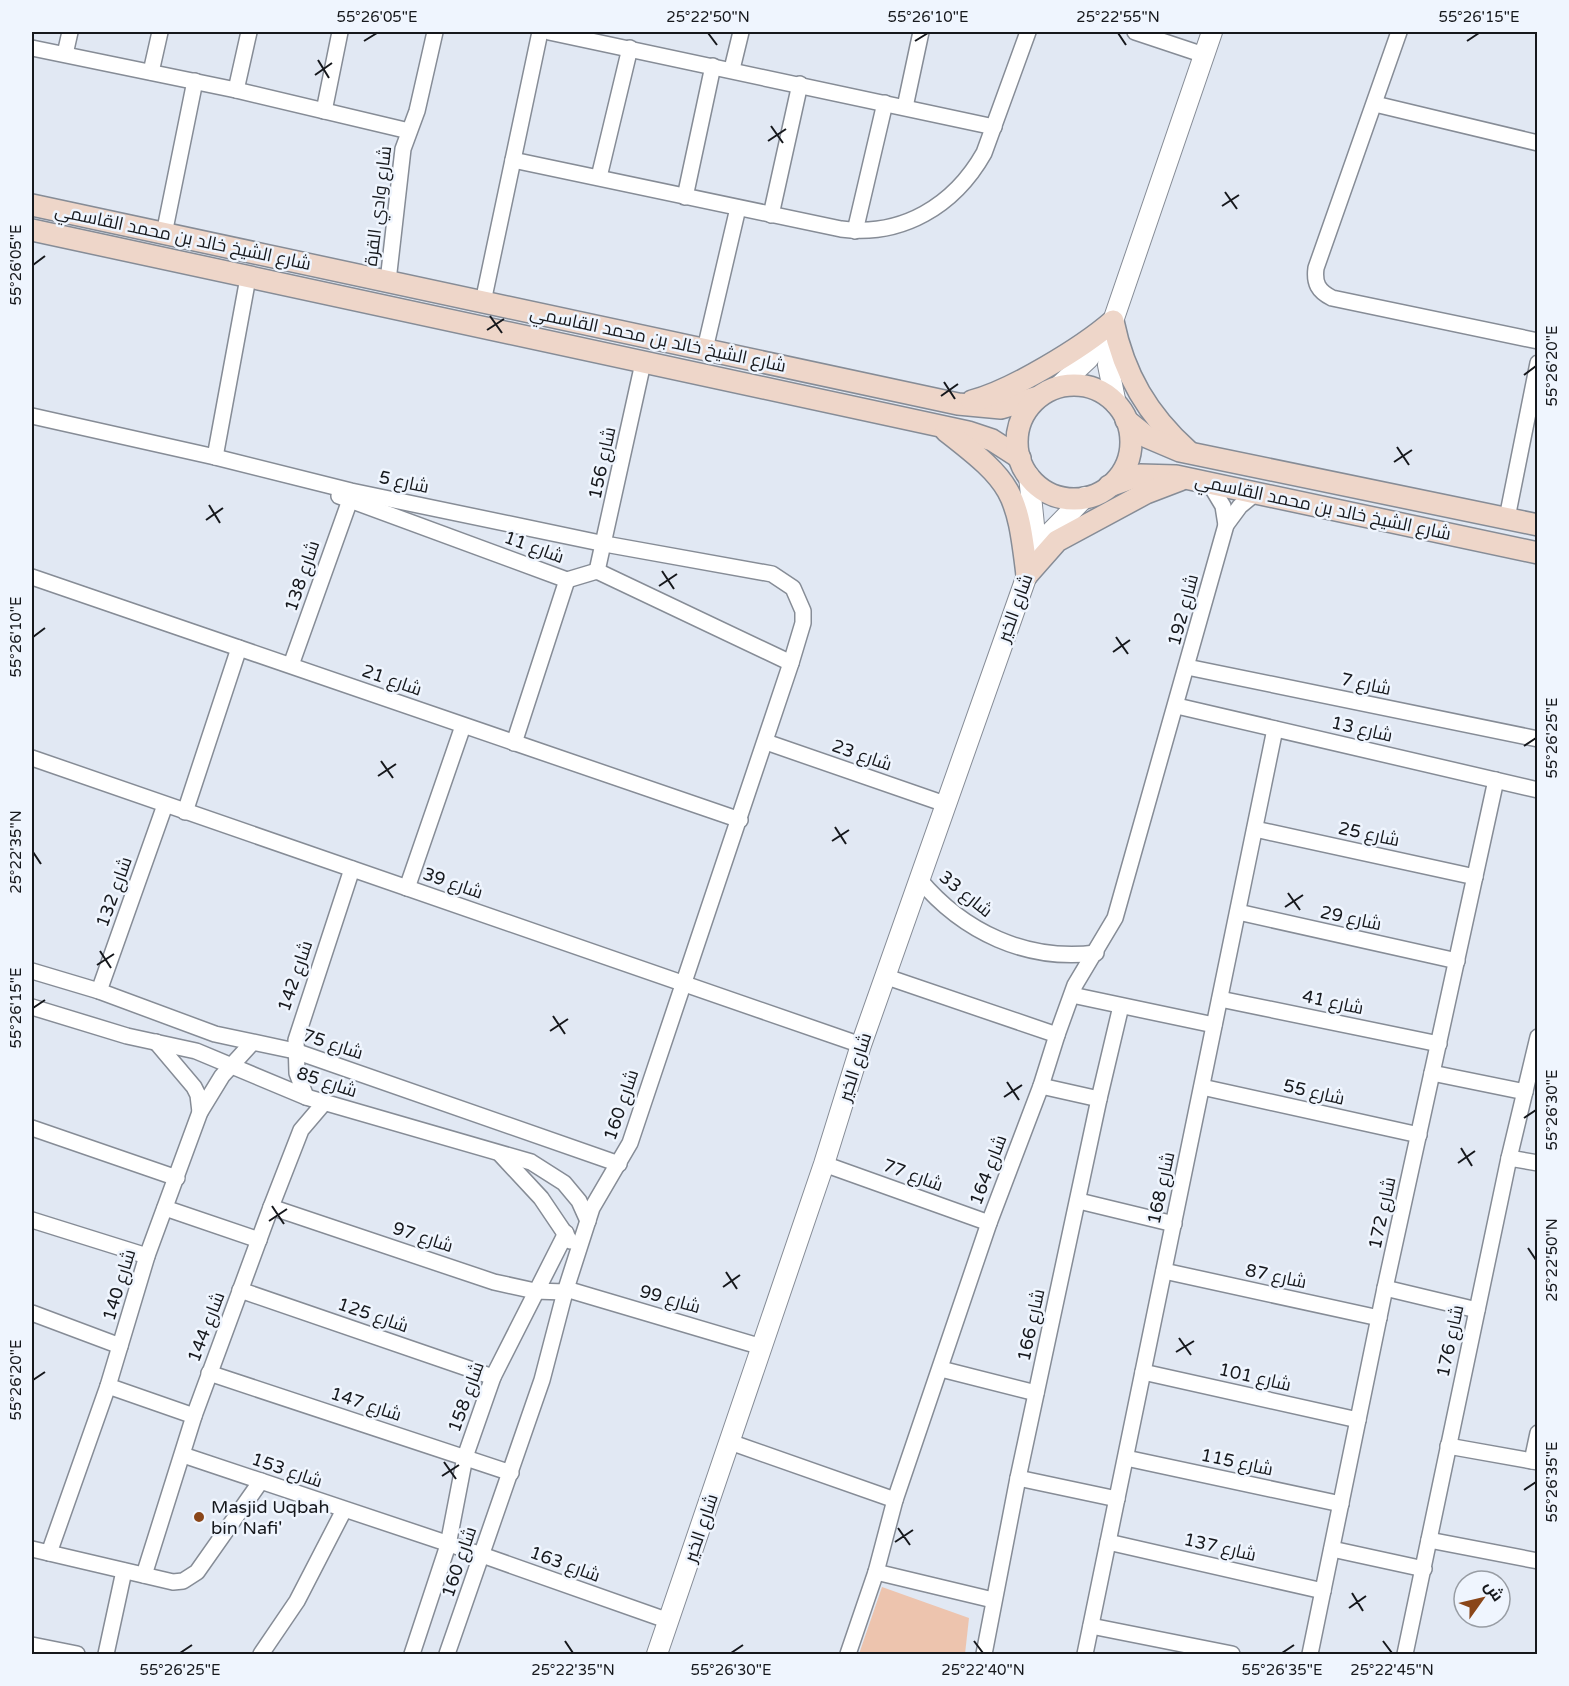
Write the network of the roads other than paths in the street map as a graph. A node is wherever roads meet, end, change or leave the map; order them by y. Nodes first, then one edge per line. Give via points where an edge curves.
1 (70, 32) edge
2 (160, 32) edge
3 (249, 32) edge
4 (340, 32) edge
5 (435, 32) edge
6 (540, 32) edge
7 (549, 32) edge
8 (741, 32) edge
9 (921, 32) edge
10 (1028, 32) edge
11 (1135, 32) edge
12 (1212, 32) edge
13 (1399, 32) edge
14 (32, 48) edge
15 (630, 48) junction
16 (65, 54) junction
17 (1204, 55) junction
18 (713, 66) junction
19 (732, 69) junction
20 (151, 72) junction
21 (195, 81) junction
22 (800, 84) junction
23 (236, 90) junction
24 (885, 103) junction
25 (1375, 104) junction
26 (905, 107) junction
27 (324, 111) junction
28 (994, 127) junction
29 (409, 131) junction
30 (1538, 143) edge
31 (513, 160) junction
32 (598, 177) junction
33 (685, 197) junction
34 (32, 205) edge
35 (738, 208) junction
36 (771, 215) junction
37 (32, 230) edge
38 (855, 231) junction
39 (164, 234) junction
40 (248, 278) junction
41 (388, 281) junction
42 (483, 302) junction
43 (1113, 321) junction
44 (1538, 341) edge
45 (705, 349) junction
46 (642, 363) junction
47 (1538, 363) edge
48 (1058, 387) junction
49 (1038, 397) junction
50 (958, 404) junction
51 (1121, 412) junction
52 (32, 416) edge
53 (941, 427) junction
54 (1191, 453) junction
55 (215, 457) junction
56 (1024, 467) junction
57 (290, 477) junction
58 (1198, 480) junction
59 (1109, 486) junction
60 (1257, 492) junction
61 (1085, 497) junction
62 (350, 500) junction
63 (1507, 518) junction
64 (1226, 525) junction
65 (1538, 525) edge
66 (605, 544) junction
67 (1538, 553) edge
68 (597, 571) junction
69 (772, 574) joint
70 (1027, 574) junction
71 (32, 577) edge
72 (567, 580) junction
73 (239, 648) junction
74 (791, 663) junction
75 (291, 665) junction
76 (1187, 667) junction
77 (1177, 706) junction
78 (463, 726) junction
79 (1275, 729) junction
80 (1538, 739) edge
81 (766, 742) junction
82 (514, 743) junction
83 (32, 758) edge
84 (1496, 780) junction
85 (1538, 790) edge
86 (945, 804) junction
87 (165, 805) junction
88 (185, 812) junction
89 (740, 820) junction
90 (1255, 829) junction
91 (352, 869) junction
92 (1475, 877) junction
93 (919, 879) junction
94 (407, 888) junction
95 (1238, 912) junction
96 (1096, 953) junction
97 (1457, 961) junction
98 (32, 971) edge
99 (887, 977) junction
100 (684, 983) junction
101 (99, 991) junction
102 (1072, 995) junction
103 (1220, 999) junction
104 (1121, 1006) junction
105 (32, 1007) edge
106 (1214, 1025) junction
107 (1057, 1035) junction
108 (1538, 1037) edge
109 (156, 1042) junction
110 (252, 1043) junction
111 (1439, 1044) junction
112 (861, 1045) junction
113 (295, 1052) junction
114 (1535, 1058) edge
115 (230, 1065) junction
116 (1432, 1073) junction
117 (1041, 1086) junction
118 (1202, 1087) junction
119 (1525, 1092) junction
120 (306, 1097) junction
121 (1099, 1099) junction
122 (324, 1103) junction
123 (200, 1112) junction
124 (32, 1128) edge
125 (1419, 1135) junction
126 (541, 1137) junction
127 (496, 1151) junction
128 (1509, 1158) junction
129 (531, 1162) junction
130 (1538, 1163) edge
131 (619, 1164) junction
132 (824, 1164) junction
133 (177, 1178) junction
134 (1079, 1201) junction
135 (271, 1207) junction
136 (165, 1208) junction
137 (32, 1220) edge
138 (588, 1221) junction
139 (989, 1223) junction
140 (1174, 1224) junction
141 (566, 1233) junction
142 (259, 1240) junction
143 (578, 1255) junction
144 (147, 1256) junction
145 (1164, 1271) junction
146 (1385, 1288) junction
147 (240, 1290) junction
148 (535, 1291) junction
149 (566, 1291) junction
150 (1477, 1310) junction
151 (1379, 1318) junction
152 (33, 1319) edge
153 (120, 1346) junction
154 (762, 1347) junction
155 (941, 1369) junction
156 (1143, 1372) junction
157 (209, 1373) junction
158 (493, 1377) junction
159 (108, 1386) junction
160 (1036, 1393) junction
161 (194, 1416) junction
162 (1358, 1420) junction
163 (1538, 1433) edge
164 (730, 1442) junction
165 (1448, 1446) junction
166 (183, 1455) junction
167 (465, 1457) junction
168 (1126, 1458) junction
169 (1534, 1462) edge
170 (511, 1473) junction
171 (1018, 1478) junction
172 (261, 1481) junction
173 (1117, 1499) junction
174 (894, 1500) junction
175 (1341, 1504) junction
176 (344, 1510) junction
177 (1429, 1540) junction
178 (1108, 1542) junction
179 (448, 1545) junction
180 (32, 1549) edge
181 (1332, 1549) junction
182 (49, 1553) junction
183 (482, 1555) junction
184 (1538, 1561) edge
185 (1424, 1569) junction
186 (124, 1570) junction
187 (876, 1572) junction
188 (144, 1575) junction
189 (1323, 1591) junction
190 (993, 1600) junction
191 (669, 1621) junction
192 (1091, 1626) junction
193 (32, 1645) edge
194 (77, 1654) edge
195 (106, 1654) edge
196 (261, 1654) edge
197 (411, 1654) edge
198 (447, 1654) edge
199 (657, 1654) edge
200 (848, 1654) edge
201 (984, 1654) edge
202 (1085, 1654) edge
203 (1232, 1654) edge
204 (1310, 1654) edge
205 (1405, 1654) edge

1 - 16 street
2 - 20 street
3 - 23 street
4 - 27 street
5 - 29 street, شارع وادي القرة
6 - 31 street
7 - 15 street
8 - 19 street
9 - 26 street
10 - 28 street
11 - 17 street
12 - 17 street
13 - 25 street
14 - 16 street
15 - 18 street
15 - 32 street
16 - 20 street
17 - 43 street
18 - 19 street
18 - 33 street
19 - 22 street
20 - 21 street
21 - 23 street
21 - 39 street
22 - 24 street
22 - 36 street
23 - 27 street
24 - 26 street
24 - 38 street
25 - 30 street
25 - 44 street via 1316,268 1317,286 1332,298
26 - 28 street
27 - 29 street
28 - 38 street via 974,171 948,200 913,220
29 - 41 street, شارع وادي القرة via 403,149
31 - 32 street
31 - 42 street
32 - 33 street
33 - 35 street
34 - 39 main road, شارع الشيخ خالد بن محمد القاسمي
35 - 36 street
35 - 45 street
36 - 38 street
37 - 40 main road, شارع الشيخ خالد بن محمد القاسمي
39 - 41 main road, شارع الشيخ خالد بن محمد القاسمي
40 - 46 main road, شارع الشيخ خالد بن محمد القاسمي
40 - 55 street
41 - 42 main road, شارع الشيخ خالد بن محمد القاسمي
42 - 45 main road, شارع الشيخ خالد بن محمد القاسمي
43 - 48 street via 1088,359
43 - 50 main road via 999,392
43 - 51 street via 1108,365
43 - 54 main road via 1124,363 1140,397
45 - 50 main road, شارع الشيخ خالد بن محمد القاسمي
46 - 53 main road, شارع الشيخ خالد بن محمد القاسمي
46 - 66 street, شارع 156
47 - 63 street
48 - 49 main road
48 - 51 main road via 1084,386 1105,394
49 - 50 main road, شارع الشيخ خالد بن محمد القاسمي via 1001,408
49 - 56 main road via 1021,420 1017,442
51 - 54 main road, شارع الشيخ خالد بن محمد القاسمي via 1159,444
51 - 59 main road via 1129,452 1121,473
52 - 55 street, شارع 5
53 - 56 main road, شارع الشيخ خالد بن محمد القاسمي via 993,440
53 - 70 main road via 990,466 1009,491 1020,519
54 - 63 main road, شارع الشيخ خالد بن محمد القاسمي
55 - 57 street, شارع 5
56 - 61 main road via 1052,494
56 - 70 street via 1034,525
57 - 62 street, شارع 11
57 - 66 street, شارع 5
58 - 59 main road, شارع الشيخ خالد بن محمد القاسمي via 1164,474 1140,475
58 - 60 main road, شارع الشيخ خالد بن محمد القاسمي
58 - 64 street via 1223,506
58 - 70 main road via 1146,493 1063,537 1046,550
59 - 61 main road
60 - 64 street, شارع 192 via 1239,506
60 - 67 main road, شارع الشيخ خالد بن محمد القاسمي
61 - 70 street, شارع الخير via 1048,535
62 - 72 street, شارع 11
62 - 75 street, شارع 138
63 - 65 main road, شارع الشيخ خالد بن محمد القاسمي
64 - 76 street, شارع 192
66 - 68 street, شارع 156
66 - 69 street, شارع 5
68 - 72 street, شارع 11
68 - 74 street
69 - 74 street, شارع 160 via 793,588 803,611
70 - 86 street, شارع الخير
71 - 73 street, شارع 21
72 - 82 street
73 - 75 street, شارع 21
73 - 88 street
74 - 81 street, شارع 160
75 - 78 street, شارع 21
76 - 77 street, شارع 192
76 - 80 street, شارع 7
77 - 79 street, شارع 13
77 - 96 street, شارع 164 via 1114,918
78 - 82 street, شارع 21
78 - 94 street
79 - 84 street, شارع 13
79 - 90 street, شارع 168
81 - 86 street, شارع 23
81 - 89 street, شارع 160
82 - 89 street, شارع 21
83 - 87 street, شارع 39
84 - 85 street, شارع 13
84 - 92 street, شارع 172
86 - 93 street, شارع الخير
87 - 88 street, شارع 39
87 - 101 street, شارع 132
88 - 91 street, شارع 39
89 - 100 street, شارع 160
90 - 92 street, شارع 25
90 - 95 street, شارع 168
91 - 94 street, شارع 39
91 - 113 street, شارع 142 via 298,1030
92 - 97 street, شارع 172
93 - 96 street, شارع 33 via 956,915 1001,941 1047,954
93 - 99 street, شارع الخير
94 - 100 street, شارع 39
95 - 97 street, شارع 29
95 - 103 street, شارع 168
96 - 102 street, شارع 164
97 - 111 street, شارع 172
98 - 101 street, شارع 75
99 - 107 street
99 - 112 street, شارع الخير
100 - 112 street, شارع 39
100 - 131 street, شارع 160 via 630,1143
101 - 110 street, شارع 75 via 215,1034
102 - 104 street
102 - 107 street, شارع 164
103 - 106 street, شارع 168
103 - 111 street, شارع 41
104 - 106 street
104 - 121 street, شارع 166
105 - 109 street, شارع 85
106 - 118 street, شارع 168
107 - 117 street, شارع 164
108 - 114 street, شارع 176
109 - 115 street, شارع 85 via 196,1051
109 - 123 street via 194,1086
110 - 113 street, شارع 75
110 - 115 street, شارع 140
111 - 116 street, شارع 172
112 - 132 street, شارع الخير
113 - 120 street, شارع 142 via 297,1073
113 - 126 street, شارع 75
114 - 119 street, شارع 176
115 - 120 street, شارع 85
115 - 123 street, شارع 140
116 - 119 street
116 - 125 street, شارع 172
117 - 121 street
117 - 139 street, شارع 164
118 - 125 street, شارع 55
118 - 140 street, شارع 168
119 - 128 street, شارع 176
120 - 122 street, شارع 85
121 - 134 street, شارع 166
122 - 127 street, شارع 85
122 - 135 street, شارع 144 via 301,1130
123 - 133 street, شارع 140
124 - 133 street
125 - 146 street, شارع 172
126 - 129 street
126 - 131 street, شارع 75
127 - 129 street, شارع 85
127 - 141 street via 527,1181
128 - 130 street
128 - 150 street, شارع 176
129 - 138 street, شارع 85 via 564,1183 579,1201
131 - 138 street, شارع 160 via 597,1196
132 - 139 street, شارع 77
132 - 154 street, شارع الخير
133 - 136 street, شارع 140
134 - 140 street
134 - 160 street, شارع 166
135 - 142 street, شارع 144
135 - 148 street, شارع 97 via 494,1282
136 - 142 street
136 - 144 street, شارع 140
137 - 144 street
138 - 143 street, شارع 160
139 - 155 street, شارع 164
140 - 145 street, شارع 168
141 - 143 street
141 - 148 street, شارع 158
142 - 147 street, شارع 144
143 - 149 street, شارع 160
144 - 153 street, شارع 140
145 - 151 street, شارع 87
145 - 156 street, شارع 168
146 - 150 street
146 - 151 street, شارع 172
147 - 157 street, شارع 144
147 - 158 street, شارع 125
148 - 149 street, شارع 97
148 - 158 street, شارع 158
149 - 154 street, شارع 99
149 - 170 street, شارع 160 via 548,1362
150 - 165 street, شارع 176
151 - 162 street, شارع 172
152 - 153 street
153 - 159 street, شارع 140
154 - 164 street, شارع الخير
155 - 160 street
155 - 174 street, شارع 164
156 - 162 street, شارع 101
156 - 168 street, شارع 168
157 - 161 street, شارع 144
157 - 167 street, شارع 147
158 - 167 street, شارع 158
159 - 161 street
159 - 182 street, شارع 140
160 - 171 street, شارع 166
161 - 166 street, شارع 144
162 - 175 street, شارع 172
163 - 169 street
164 - 174 street
164 - 191 street, شارع الخير
165 - 169 street
165 - 177 street, شارع 176
166 - 172 street, شارع 153
166 - 188 street, شارع 144
167 - 170 street, شارع 147
167 - 179 street, شارع 158
168 - 173 street, شارع 168
168 - 175 street, شارع 115
170 - 183 street, شارع 160
171 - 173 street
171 - 190 street, شارع 166
172 - 176 street, شارع 153
172 - 188 street via 190,1578 172,1582
173 - 178 street, شارع 168
174 - 187 street, شارع 164
175 - 181 street, شارع 172
176 - 179 street, شارع 153
176 - 196 street via 297,1601
177 - 184 street
177 - 185 street, شارع 176
178 - 189 street, شارع 137
178 - 192 street, شارع 168
179 - 183 street, شارع 163
179 - 197 street, شارع 158
180 - 182 street
181 - 185 street
181 - 189 street, شارع 172
182 - 186 street
183 - 191 street, شارع 163
183 - 198 street, شارع 160
185 - 205 street, شارع 176
186 - 188 street
186 - 195 street
187 - 190 street
187 - 200 street, شارع 164
189 - 204 street, شارع 172
190 - 201 street, شارع 166
191 - 199 street, شارع الخير
192 - 202 street, شارع 168
192 - 203 street
193 - 194 street

